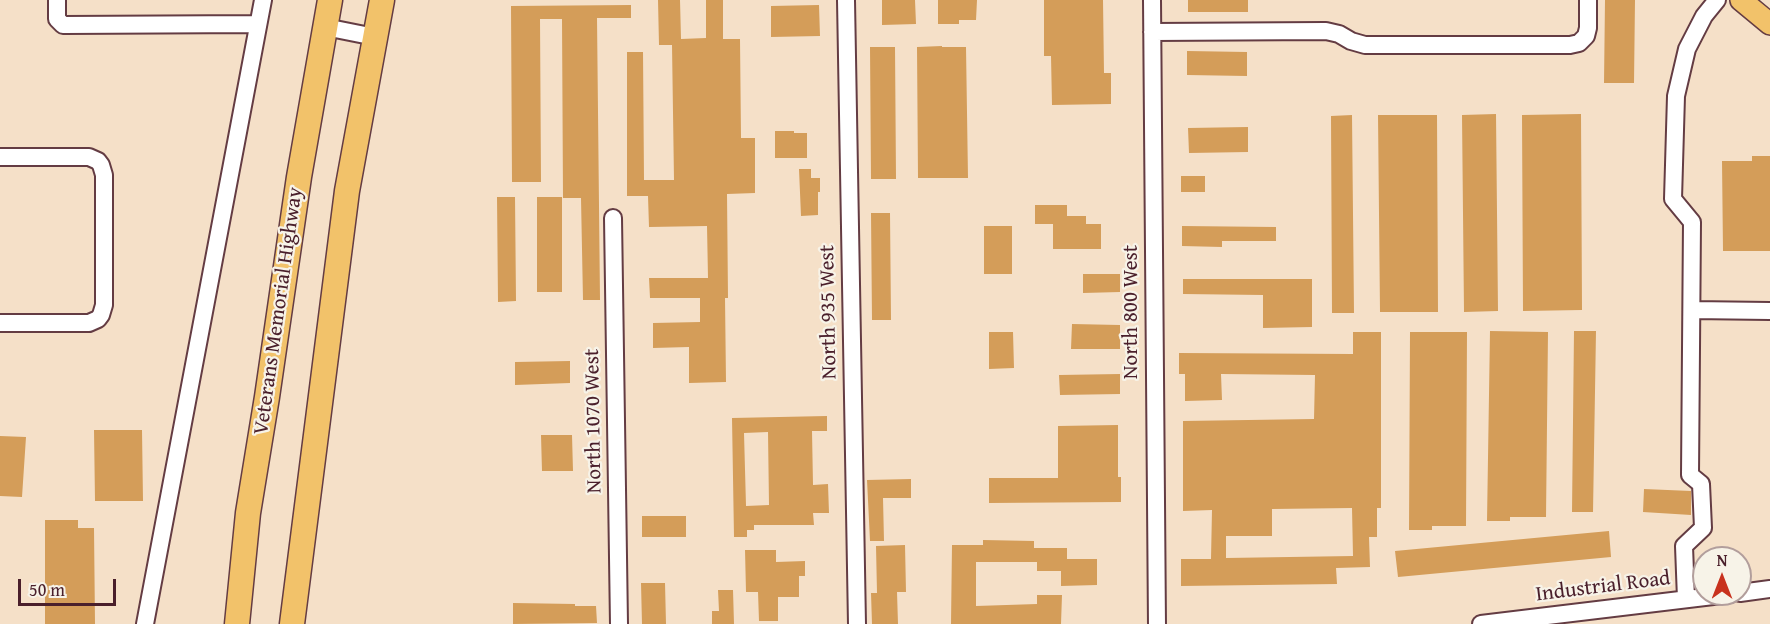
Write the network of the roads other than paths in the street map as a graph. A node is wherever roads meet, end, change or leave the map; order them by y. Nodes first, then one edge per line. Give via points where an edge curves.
1 (57, 0) edge
2 (263, 0) edge
3 (330, 0) edge
4 (382, 0) edge
5 (846, 0) edge
6 (1152, 0) edge
7 (1588, 0) edge
8 (1717, 0) edge
9 (1741, 0) edge
10 (258, 24) junction
11 (1770, 24) edge
12 (325, 27) junction
13 (1152, 32) junction
14 (375, 37) junction
15 (0, 157) edge
16 (613, 218) dead end
17 (1692, 310) junction
18 (1770, 311) edge
19 (0, 324) edge
20 (1770, 589) edge
21 (1752, 591) edge
22 (1692, 598) edge
23 (1686, 599) junction
24 (1549, 620) edge
25 (145, 624) edge
26 (237, 624) edge
27 (292, 624) edge
28 (619, 624) edge
29 (857, 624) edge
30 (1157, 624) edge
31 (1481, 624) edge

1 - 10 street via 57,19 63,25
2 - 10 street
3 - 12 highway, Veterans Memorial Highway
4 - 14 highway
5 - 29 street, North 935 West
6 - 13 street, North 800 West
7 - 13 street via 1586,36 1580,43 1570,45 1365,45 1326,31
8 - 17 street via 1687,49 1676,96 1673,199 1692,222
9 - 11 main road
10 - 25 street
12 - 14 street
12 - 26 highway, Veterans Memorial Highway via 298,177 248,513
13 - 30 street, North 800 West
14 - 27 highway via 347,191
15 - 19 street via 94,158 104,175 103,310 98,319 85,323
16 - 28 street, North 1070 West
17 - 18 street
17 - 23 street via 1690,476 1701,484 1703,528 1684,546
20 - 21 street
22 - 23 street, Industrial Road
23 - 24 street, Industrial Road
24 - 31 street, Industrial Road

